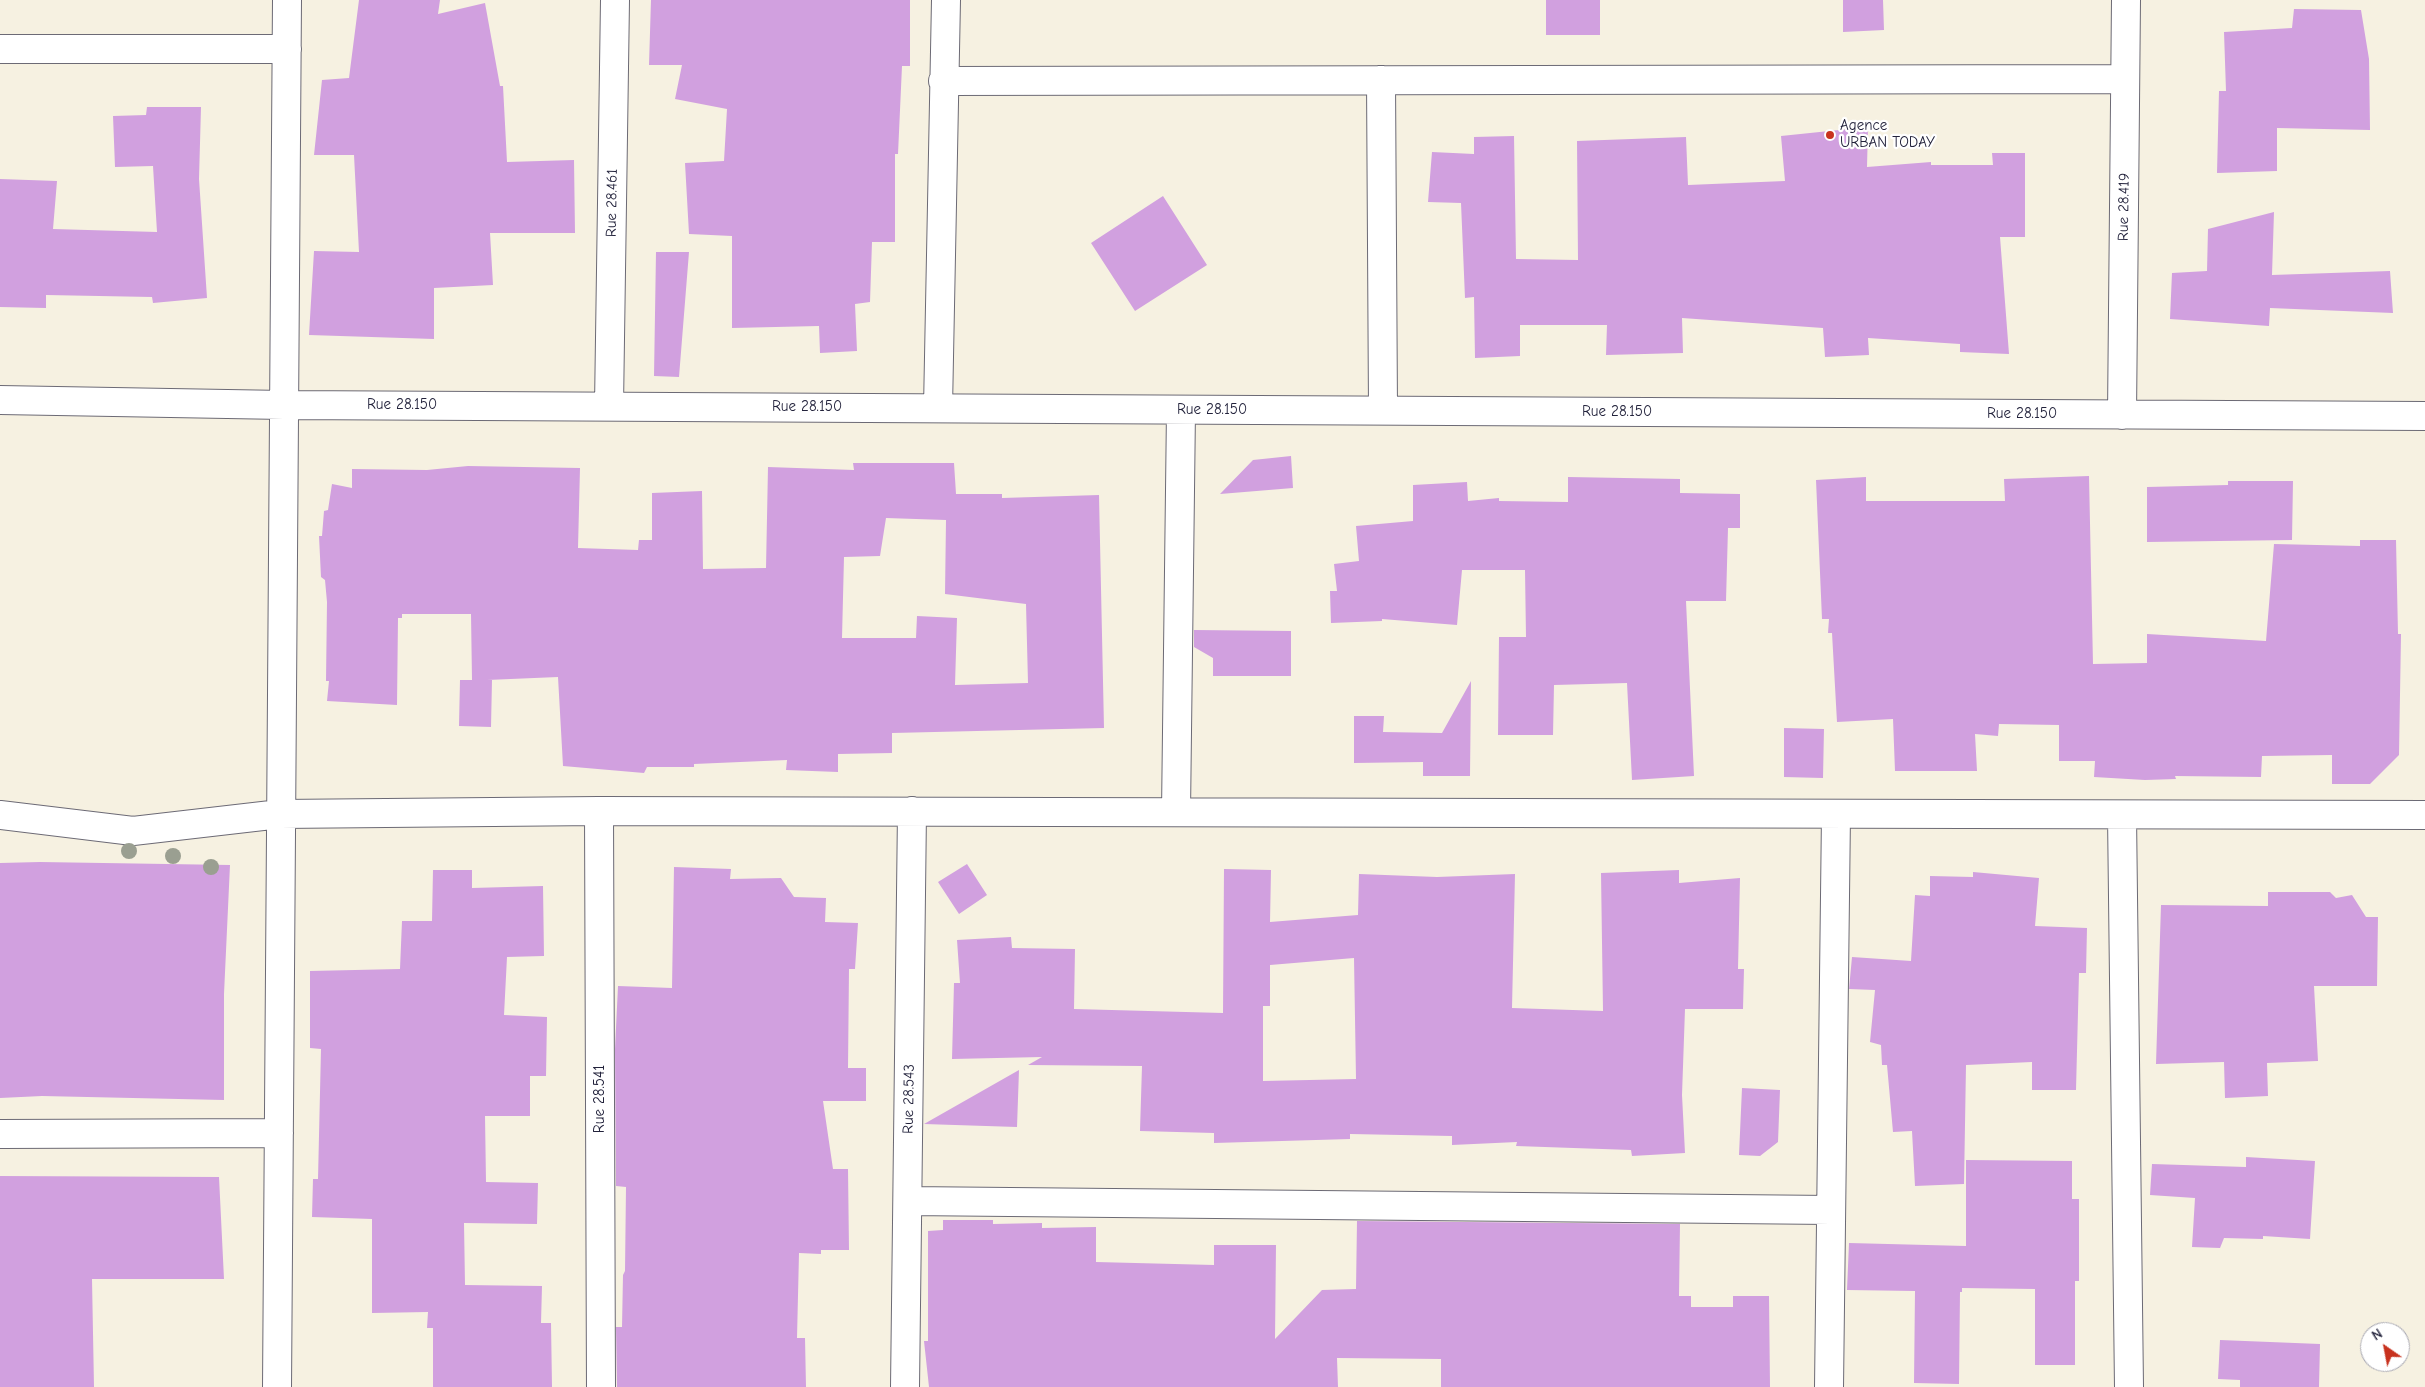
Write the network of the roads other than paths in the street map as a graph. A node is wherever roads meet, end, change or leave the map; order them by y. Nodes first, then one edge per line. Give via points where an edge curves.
1 (287, 0) edge
2 (615, 0) edge
3 (946, 0) edge
4 (2126, 0) edge
5 (0, 48) edge
6 (287, 49) junction
7 (2125, 78) junction
8 (1380, 80) junction
9 (943, 81) junction
10 (0, 400) edge
11 (284, 405) junction
12 (609, 406) junction
13 (938, 408) junction
14 (1181, 410) junction
15 (1383, 410) junction
16 (2122, 415) junction
17 (2425, 416) edge
18 (599, 811) junction
19 (912, 811) junction
20 (1176, 812) junction
21 (280, 814) junction
22 (1836, 814) junction
23 (0, 815) edge
24 (2122, 815) junction
25 (2425, 815) edge
26 (279, 1133) junction
27 (0, 1134) edge
28 (908, 1201) junction
29 (1831, 1210) junction
30 (277, 1387) edge
31 (601, 1387) edge
32 (905, 1387) edge
33 (1829, 1387) edge
34 (2129, 1387) edge

1 - 6 street
2 - 12 street, Rue 28.461
3 - 9 street
4 - 7 street, Rue 28.419
5 - 6 street
6 - 11 street
7 - 8 street
7 - 16 street, Rue 28.419
8 - 9 street
8 - 15 street
9 - 13 street
10 - 11 street, Rue 28.150
11 - 12 street, Rue 28.150
11 - 21 street
12 - 13 street, Rue 28.150
13 - 14 street, Rue 28.150
14 - 15 street, Rue 28.150
14 - 20 street
15 - 16 street, Rue 28.150
16 - 17 street, Rue 28.150
18 - 19 street
18 - 21 street
18 - 31 street, Rue 28.541
19 - 20 street
19 - 28 street, Rue 28.543
20 - 22 street
21 - 23 street via 134,831
21 - 26 street
22 - 24 street
22 - 29 street
24 - 25 street
24 - 34 street
26 - 27 street
26 - 30 street
28 - 29 street
28 - 32 street, Rue 28.543
29 - 33 street

